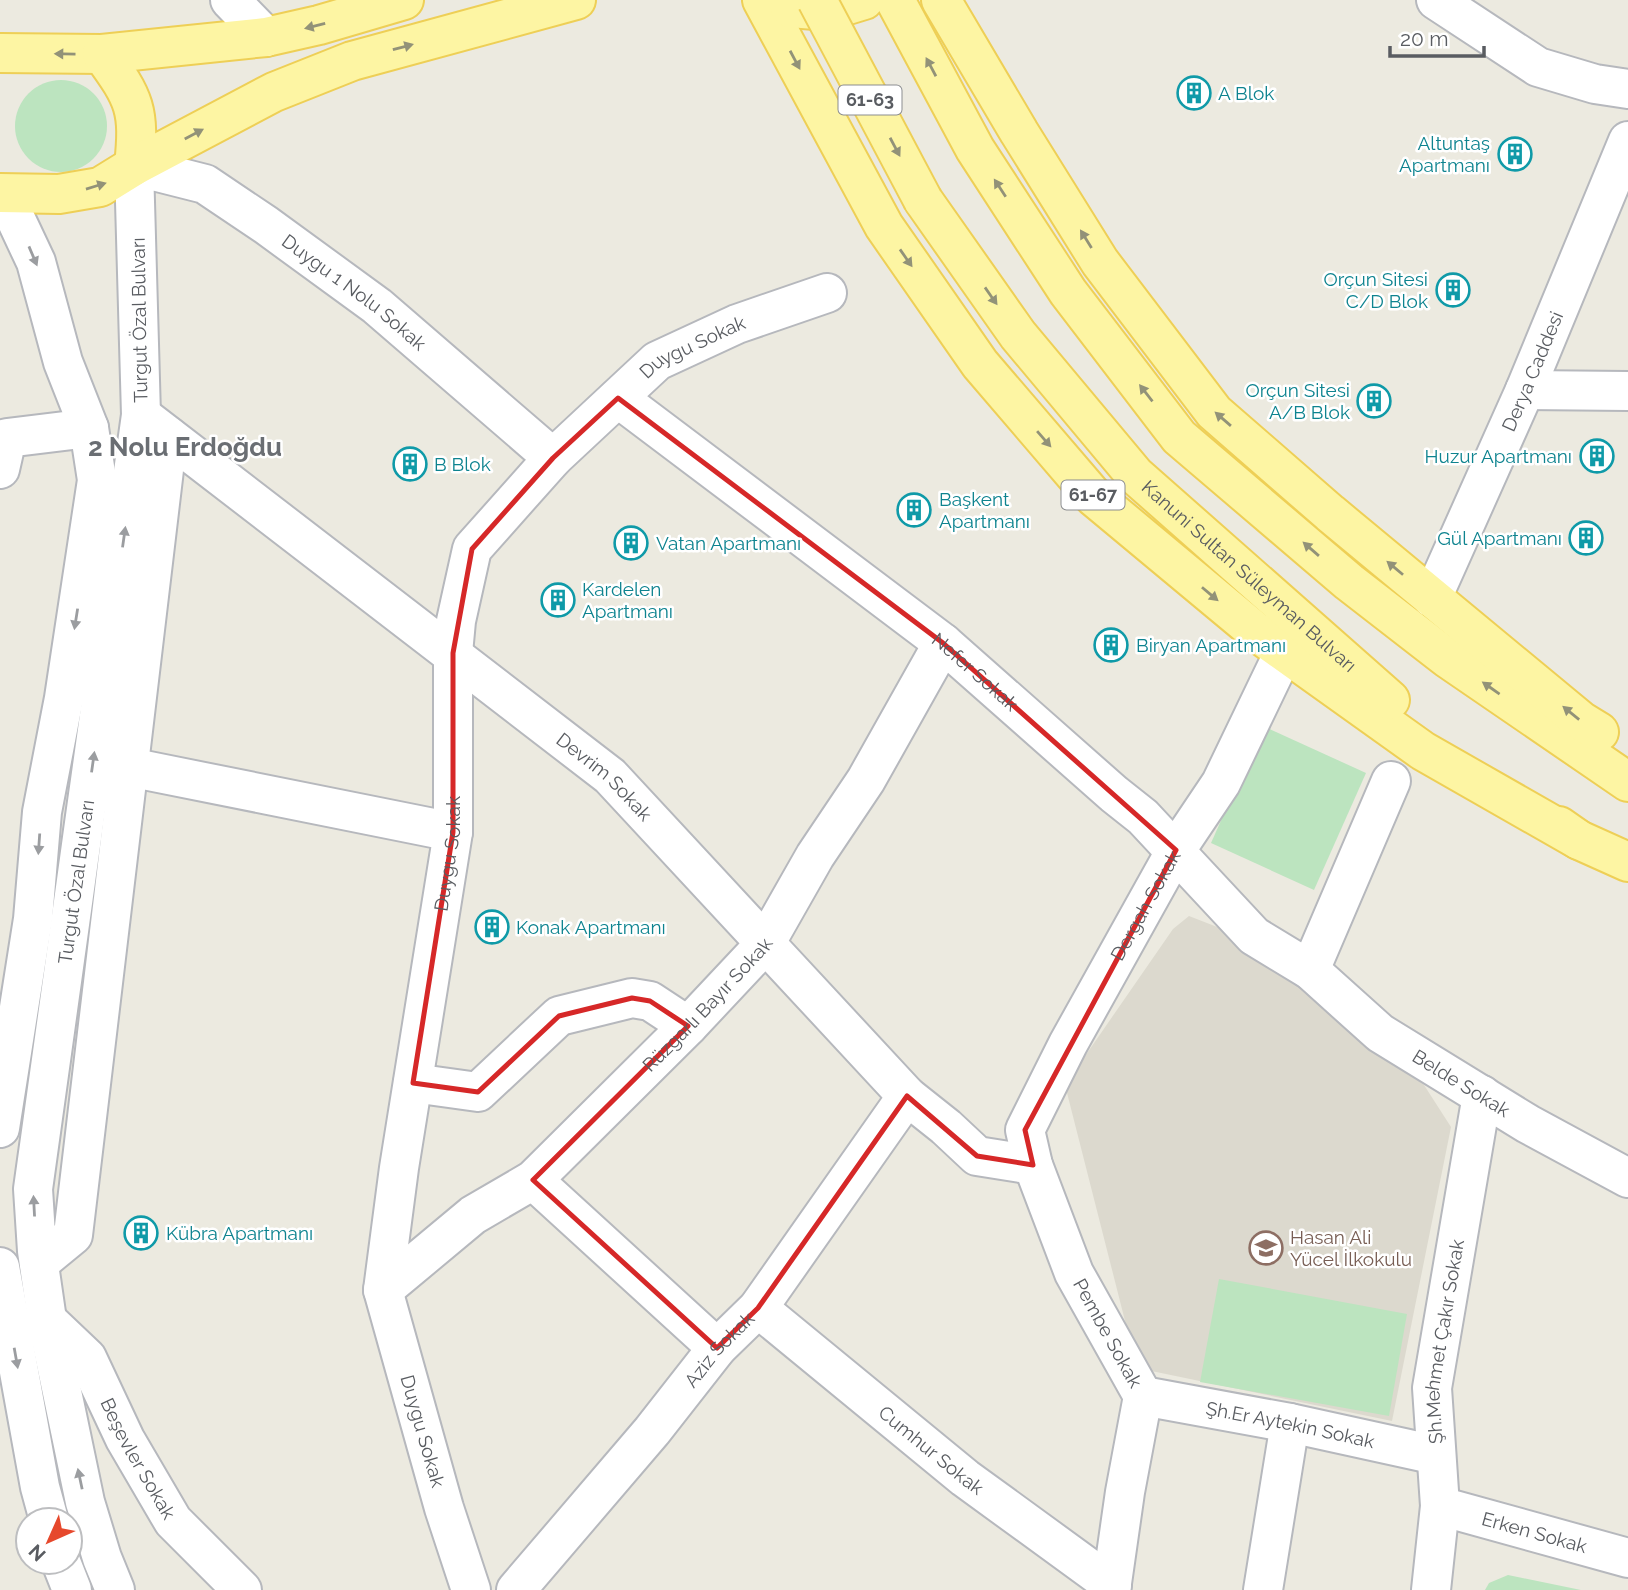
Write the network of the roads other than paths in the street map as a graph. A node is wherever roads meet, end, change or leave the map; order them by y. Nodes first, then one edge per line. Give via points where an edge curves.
1 (230, 0) edge
2 (404, 0) edge
3 (576, 0) edge
4 (762, 0) edge
5 (772, 0) edge
6 (817, 0) edge
7 (864, 0) edge
8 (895, 0) edge
9 (941, 0) edge
10 (1408, 0) edge
11 (1436, 0) edge
12 (266, 37) junction
13 (0, 53) edge
14 (102, 54) junction
15 (1538, 67) junction
16 (1628, 89) edge
17 (1628, 141) edge
18 (134, 166) junction
19 (1, 190) edge
20 (923, 200) joint
21 (827, 293) dead end
22 (1525, 390) junction
23 (1628, 391) edge
24 (618, 397) junction
25 (155, 425) junction
26 (89, 428) junction
27 (553, 458) junction
28 (0, 469) edge
29 (1432, 598) junction
30 (943, 643) junction
31 (1284, 652) junction
32 (453, 653) junction
33 (1628, 750) edge
34 (129, 767) junction
35 (1391, 781) dead end
36 (1628, 782) edge
37 (453, 832) junction
38 (1579, 841) junction
39 (1176, 850) junction
40 (1628, 862) edge
41 (765, 944) junction
42 (1310, 970) junction
43 (688, 1026) junction
44 (413, 1083) junction
45 (907, 1096) junction
46 (1482, 1096) junction
47 (0, 1128) edge
48 (1033, 1165) junction
49 (1628, 1178) edge
50 (533, 1180) junction
51 (38, 1263) junction
52 (0, 1267) edge
53 (383, 1290) junction
54 (758, 1308) junction
55 (47, 1320) junction
56 (717, 1348) junction
57 (1143, 1396) junction
58 (1290, 1423) junction
59 (1436, 1455) junction
60 (45, 1506) edge
61 (1440, 1506) junction
62 (1628, 1558) edge
63 (1112, 1588) edge
64 (115, 1590) edge
65 (242, 1590) edge
66 (471, 1590) edge
67 (516, 1590) edge
68 (1263, 1590) edge
69 (1431, 1590) edge

1 - 12 street
2 -> 12 main road
18 -> 3 main road via 274,92 352,61
4 -> 31 main road, 61-67 via 884,226 980,365 1094,497
5 - 7 main road via 792,9 828,11
6 -> 20 main road, Kanuni Sultan Süleyman Bulvarı / 61-63, bridge
36 -> 8 main road via 1436,650 1180,437 1068,292 975,149
29 -> 9 main road via 1214,412 1100,262
10 - 15 street via 1461,34
11 - 15 street
12 - 14 main road
14 -> 13 main road
14 - 18 main road via 125,86 136,112
15 - 16 street
17 - 22 street, Derya Caddesi
19 -> 18 main road via 59,194 100,187
18 - 25 street, Turgut Özal Bulvarı
18 - 27 street, Duygu 1 Nolu Sokak via 205,184 278,233 377,306
19 -> 26 street, Turgut Özal Bulvarı via 36,262 63,362
20 -> 38 main road, Kanuni Sultan Süleyman Bulvarı / 61-67 via 1018,335 1135,475 1404,713
21 - 24 street, Duygu Sokak via 737,324 657,361
22 - 23 street
22 - 29 street, Derya Caddesi
24 - 27 street, Duygu Sokak
24 - 30 street, Nefer Sokak
25 - 32 street, Devrim Sokak
25 - 34 street
51 -> 25 street, Turgut Özal Bulvarı via 33,1189
26 - 28 street via 7,438
26 -> 47 street, Turgut Özal Bulvarı via 97,480 42,813 33,919
27 - 32 street, Duygu Sokak via 472,549
33 -> 29 main road via 1581,721
30 - 39 street, Nefer Sokak
30 - 41 street, Rüzgarlı Bayır Sokak
31 - 38 main road, 61-67 via 1423,751
31 - 39 street, Dergah Sokak via 1221,783
32 - 37 street, Duygu Sokak
32 - 41 street, Devrim Sokak via 610,776
34 - 37 street
34 - 51 street via 73,1235
35 - 42 street
37 - 44 street, Duygu Sokak
38 - 40 main road, Kanuni Sultan Süleyman Bulvarı / 61-67
39 - 42 street, Nefer Sokak via 1254,936
39 - 48 street, Dergah Sokak via 1025,1130
41 - 43 street, Rüzgarlı Bayır Sokak
41 - 45 street, Devrim Sokak
42 - 46 street, Belde Sokak via 1380,1033
43 - 44 street via 650,1001 632,998 559,1016 478,1092
43 - 50 street, Rüzgarlı Bayır Sokak
44 - 53 street, Duygu Sokak
45 - 48 street, Devrim Sokak via 977,1156
45 - 54 street, Aziz Sokak
46 - 49 street, Belde Sokak
46 - 59 street, Şh.Mehmet Çakır Sokak via 1432,1388
48 - 57 street, Pembe Sokak via 1074,1273
50 - 53 street, Rüzgarlı Bayır Sokak via 473,1215
50 - 56 street
51 - 55 street, Turgut Özal Bulvarı
52 -> 60 street
53 - 66 street, Duygu Sokak
54 - 56 street, Aziz Sokak
54 - 63 street, Cumhur Sokak via 965,1478
64 -> 55 street, Turgut Özal Bulvarı via 85,1502
55 - 65 street, Beşevler Sokak via 88,1358 125,1439 173,1521
56 - 67 street, Aziz Sokak
57 - 58 street, Şh.Er Aytekin Sokak
57 - 63 street, Pembe Sokak
58 - 59 street, Şh.Er Aytekin Sokak
58 - 68 street
59 - 61 street, Şh.Mehmet Çakır Sokak
61 - 62 street, Erken Sokak
61 - 69 street, Şh.Mehmet Çakır Sokak

